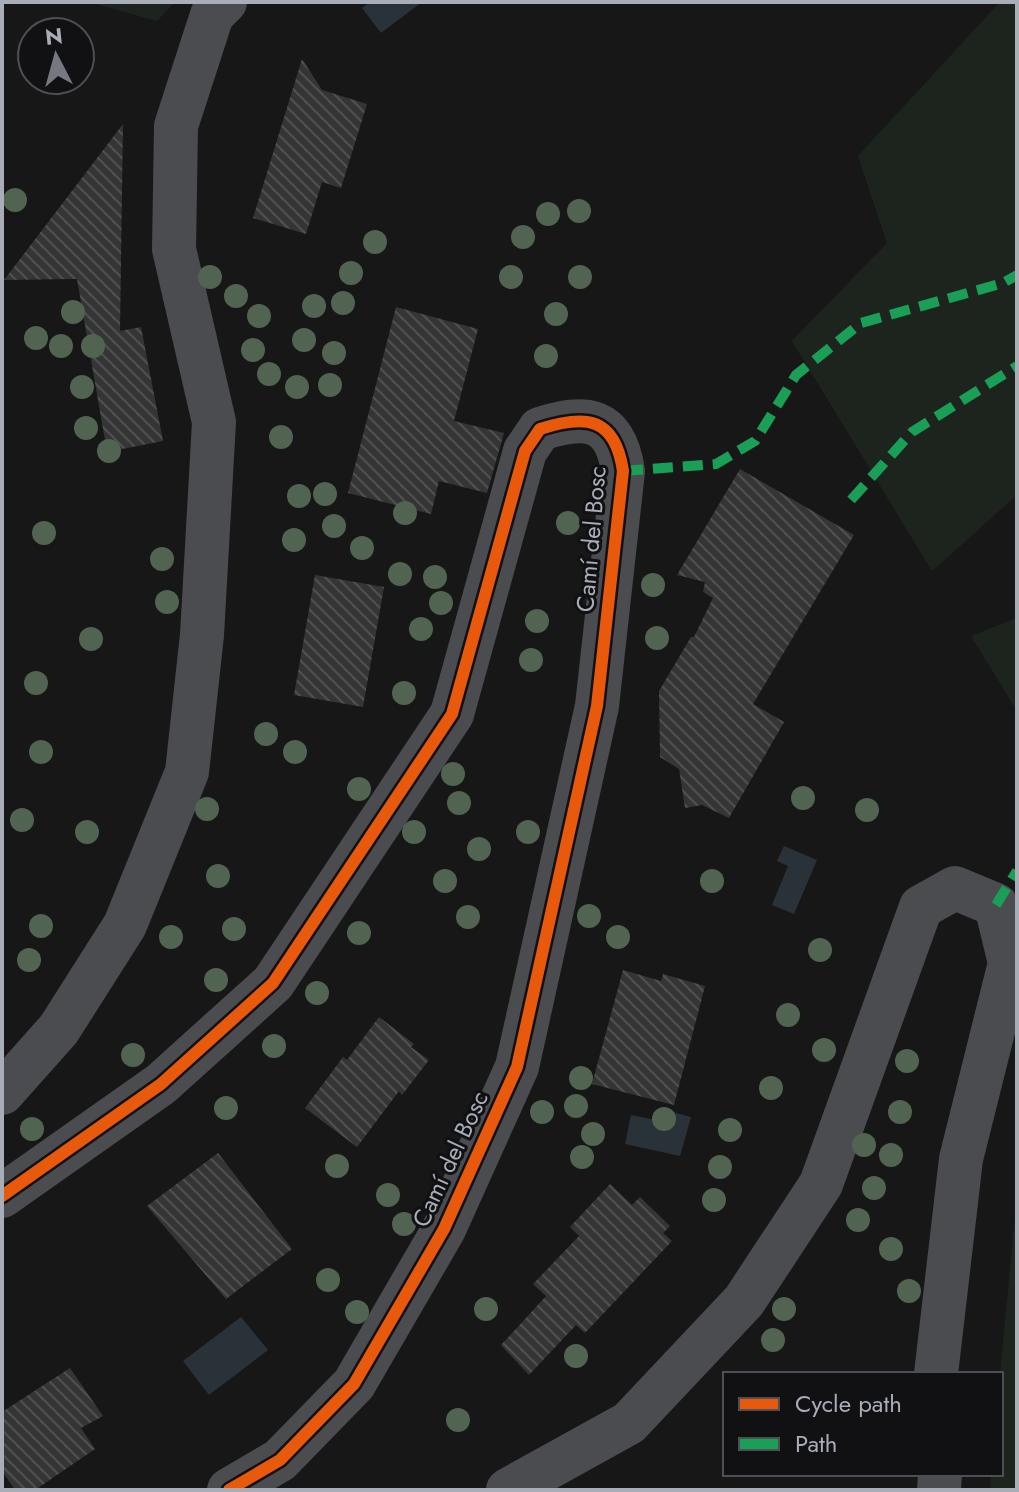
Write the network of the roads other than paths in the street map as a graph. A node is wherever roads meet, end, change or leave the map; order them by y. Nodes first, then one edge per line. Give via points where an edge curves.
1 (225, 2) edge
2 (2, 1093) edge
3 (2, 1196) edge
4 (936, 1372) edge
5 (229, 1490) edge
6 (508, 1490) edge

1 - 2 street via 212,15 176,126 174,249 214,422 202,635 187,772 125,925 59,1029
3 - 5 street, Camí del Bosc via 161,1084 273,983 452,714 525,451 540,429 567,420 601,426 619,447 623,471 597,706 517,1067 444,1229 354,1384 280,1460
4 - 6 street via 961,1159 1010,963 996,905 955,888 921,907 821,1184 744,1301 629,1423

